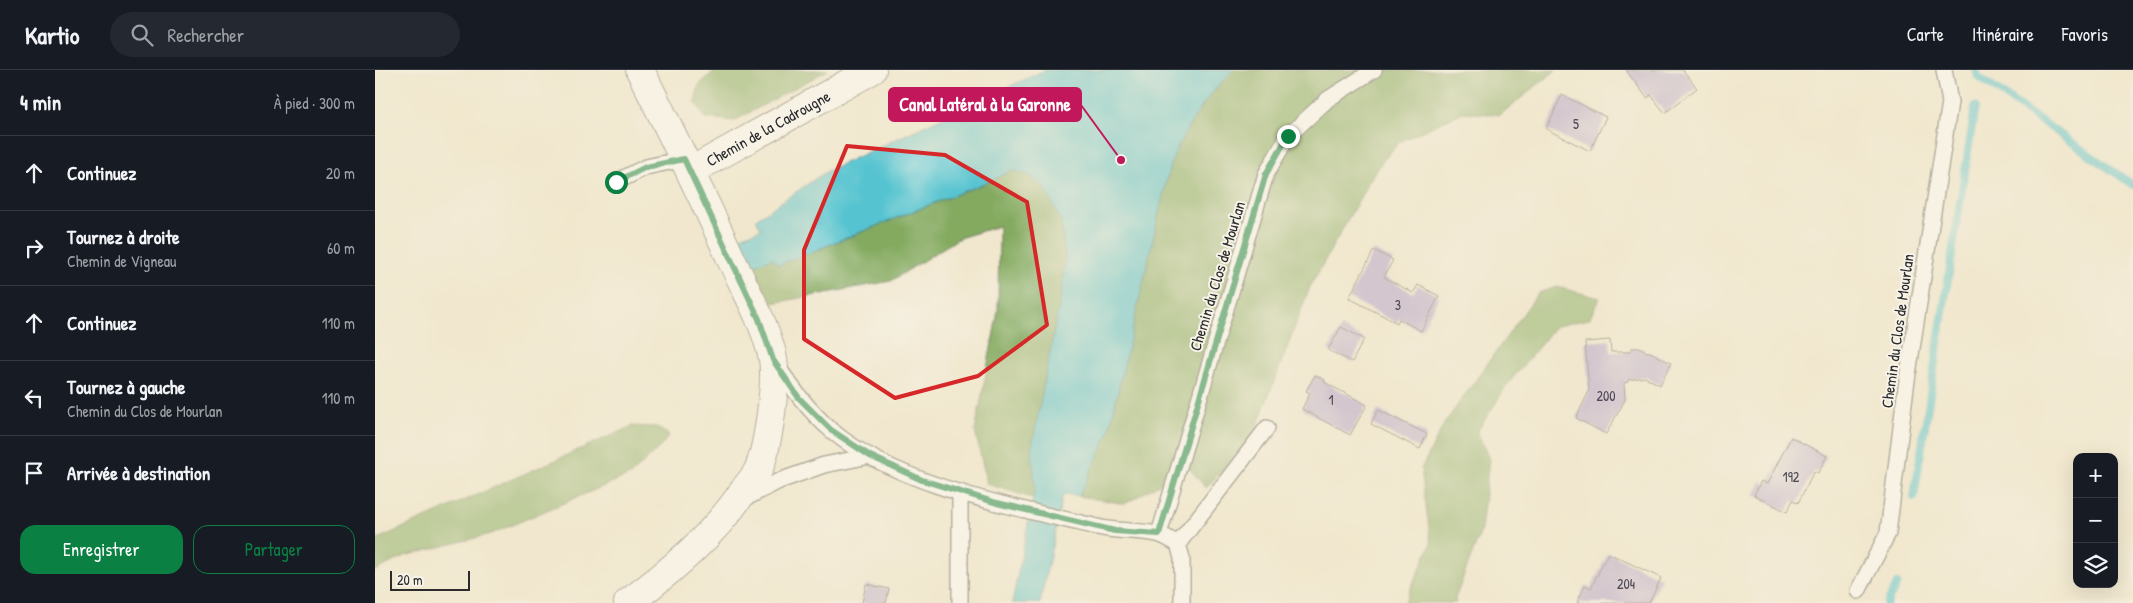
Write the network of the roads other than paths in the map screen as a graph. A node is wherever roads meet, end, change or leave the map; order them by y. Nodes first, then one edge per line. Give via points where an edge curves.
1 (641, 70) edge
2 (872, 70) edge
3 (1374, 70) edge
4 (1944, 70) edge
5 (687, 165) junction
6 (616, 182) dead end
7 (773, 360) junction
8 (1267, 428) dead end
9 (870, 456) junction
10 (960, 492) junction
11 (736, 503) junction
12 (1159, 534) junction
13 (1178, 544) junction
14 (1858, 591) dead end
15 (628, 603) edge
16 (960, 603) edge
17 (1182, 603) edge

1 - 5 street
2 - 5 street, Chemin de la Cadrougne
3 - 12 lane, Chemin du Clos de Mourlan via 1328,100 1288,136 1266,174
4 - 14 lane, Chemin du Clos de Mourlan via 1949,102 1906,387 1888,533
5 - 6 lane via 646,167
5 - 7 street via 759,319
7 - 9 lane via 799,398 818,418
7 - 11 street via 772,404 759,469
8 - 13 lane
9 - 10 lane via 922,480
9 - 11 lane via 824,465 779,481
10 - 12 lane via 1115,531
10 - 16 lane
11 - 15 street via 694,549
12 - 13 lane
13 - 17 lane via 1182,558

